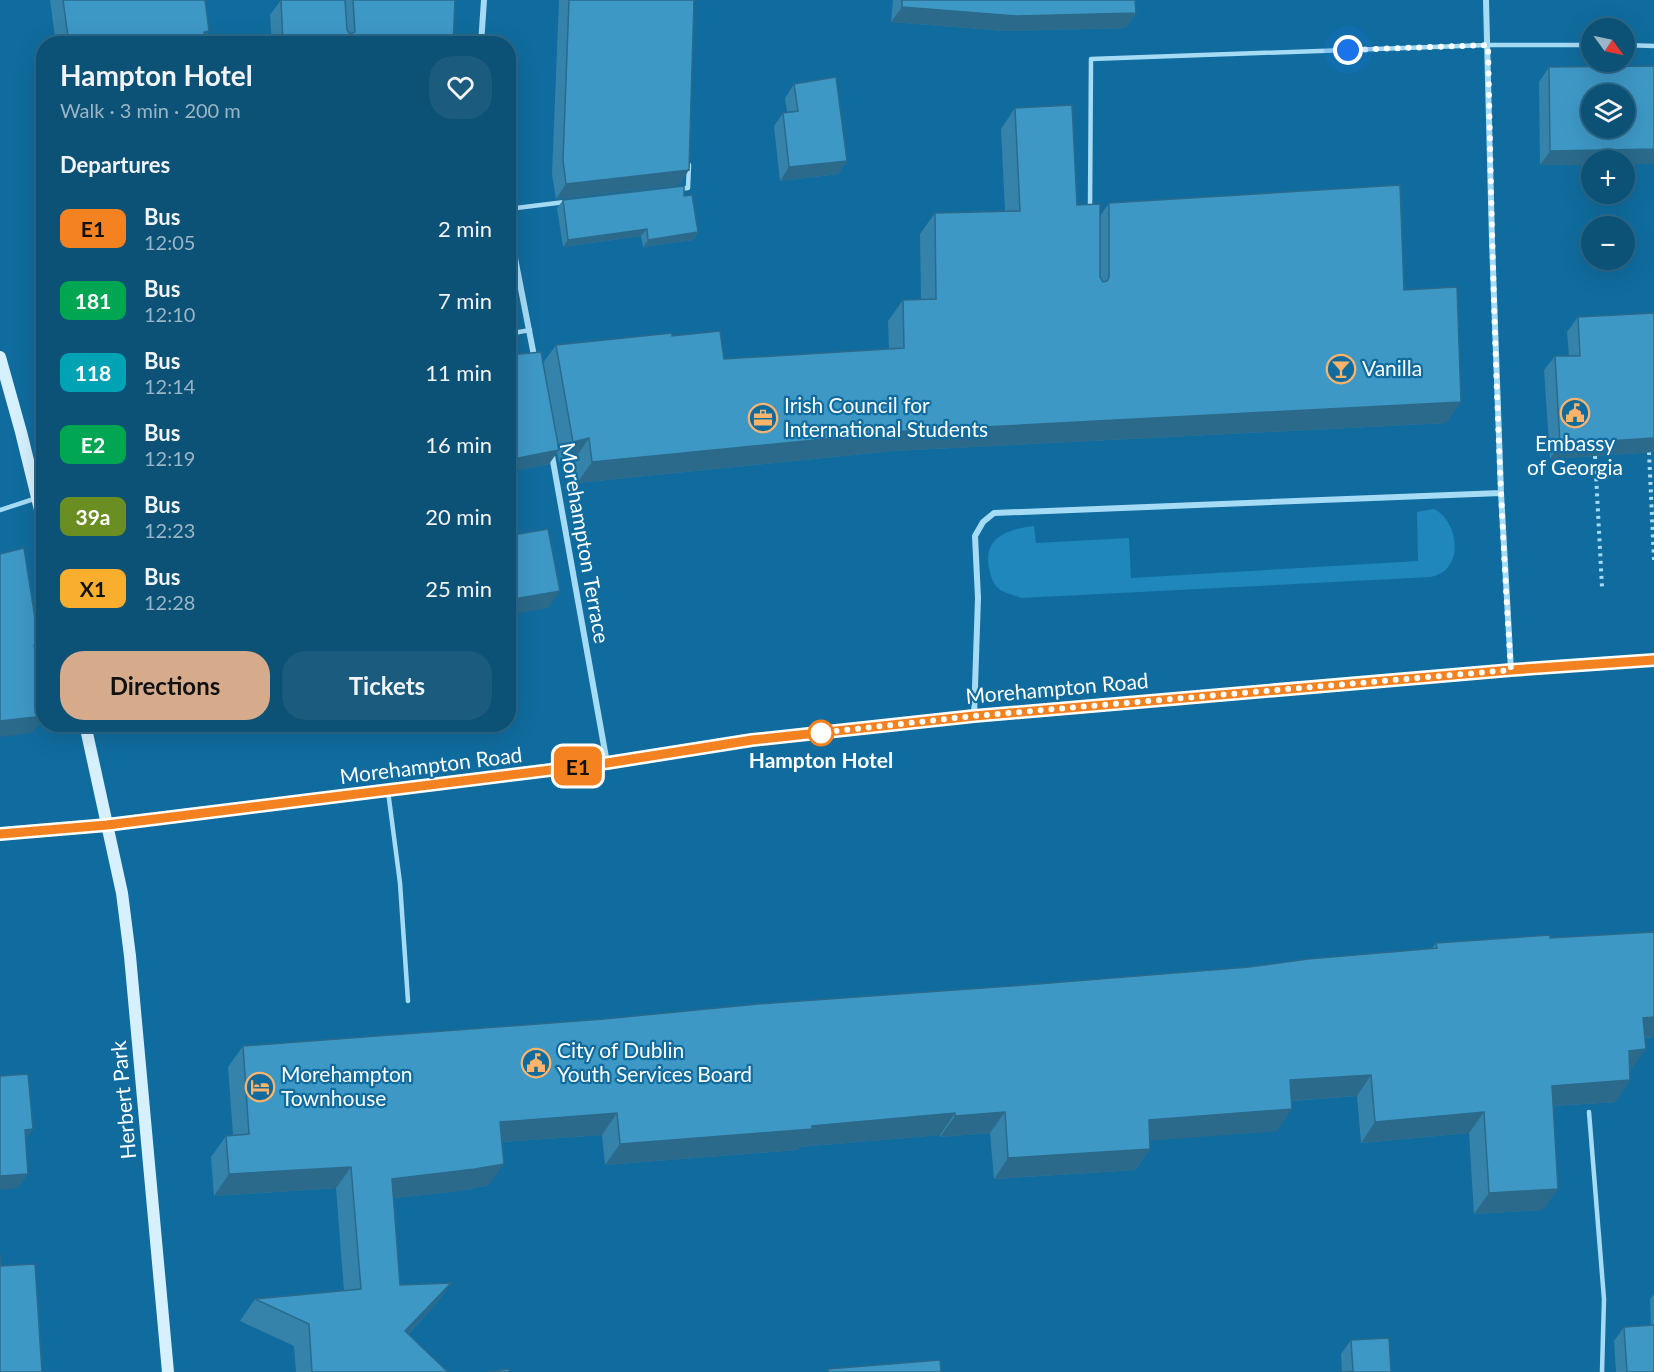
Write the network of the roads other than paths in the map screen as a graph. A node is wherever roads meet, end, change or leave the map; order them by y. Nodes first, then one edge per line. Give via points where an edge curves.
1 (484, 0) edge
2 (1486, 0) edge
3 (482, 36) edge
4 (1488, 45) junction
5 (1581, 45) edge
6 (1635, 45) edge
7 (1654, 46) edge
8 (689, 153) edge
9 (666, 190) edge
10 (576, 201) edge
11 (516, 208) edge
12 (1090, 214) edge
13 (516, 261) edge
14 (530, 330) junction
15 (516, 333) edge
16 (0, 357) edge
17 (536, 366) edge
18 (551, 447) edge
19 (36, 491) edge
20 (1501, 493) junction
21 (36, 499) edge
22 (0, 510) edge
23 (1654, 660) edge
24 (1511, 670) junction
25 (974, 716) junction
26 (87, 732) edge
27 (607, 763) junction
28 (388, 791) junction
29 (107, 825) junction
30 (0, 834) edge
31 (408, 1001) dead end
32 (1589, 1112) edge
33 (168, 1372) edge
34 (1602, 1372) edge

1 - 3 street
2 - 4 street
4 - 5 lane
4 - 12 lane via 1091,59
4 - 20 street
6 - 7 lane
8 - 9 lane via 688,188
10 - 11 lane
13 - 14 street
14 - 15 lane
14 - 17 street
16 - 19 main road
18 - 27 street, Morehampton Terrace
20 - 24 street
20 - 25 street via 994,513 975,536 978,598
21 - 22 lane
23 - 24 main road, Morehampton Road
24 - 25 main road, Morehampton Road
25 - 27 main road, Morehampton Road via 752,740
26 - 29 main road, Herbert Park
27 - 28 main road, Morehampton Road
28 - 29 main road, Morehampton Road
28 - 31 lane via 400,883
29 - 30 main road, Morehampton Road
29 - 33 main road, Herbert Park via 122,893 130,956
32 - 34 lane via 1604,1299

